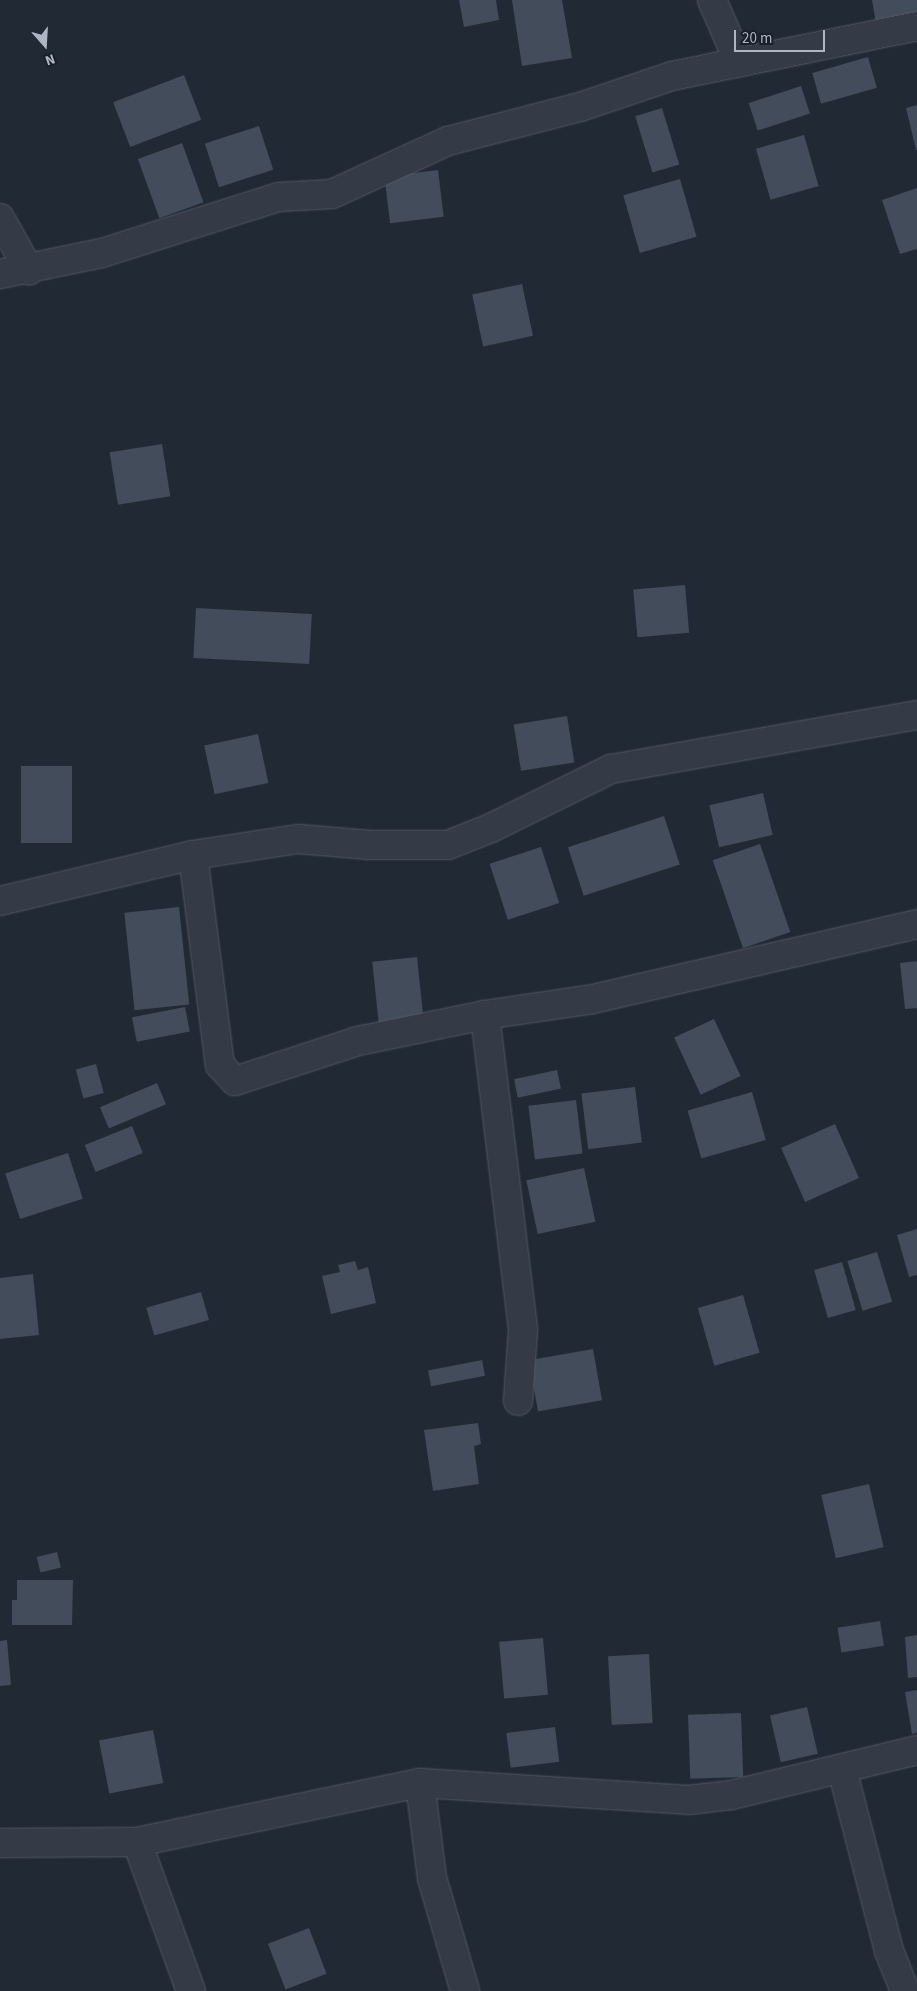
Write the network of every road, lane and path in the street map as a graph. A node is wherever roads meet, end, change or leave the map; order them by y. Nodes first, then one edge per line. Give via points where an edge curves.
1 (712, 0) edge
2 (917, 26) edge
3 (739, 62) junction
4 (0, 218) edge
5 (29, 270) junction
6 (0, 274) edge
7 (917, 715) edge
8 (193, 855) junction
9 (0, 901) edge
10 (917, 924) edge
11 (485, 1015) junction
12 (518, 1400) dead end
13 (917, 1750) edge
14 (842, 1769) junction
15 (420, 1783) junction
16 (138, 1842) junction
17 (0, 1843) edge
18 (191, 1991) edge
19 (465, 1991) edge
20 (905, 1991) edge

1 - 3 street
2 - 3 street
3 - 5 street via 672,76 583,106 448,141 332,194 279,197 102,253
4 - 5 street
5 - 6 street
7 - 8 street via 611,769 492,828 448,845 371,845 298,839
8 - 9 street
8 - 11 street via 220,1065 235,1080 358,1041
10 - 11 street via 593,999
11 - 12 street via 523,1330
13 - 14 street
14 - 15 street via 792,1778 731,1795 688,1800
14 - 20 street via 889,1951
15 - 16 street
15 - 19 street via 432,1878
16 - 17 street
16 - 18 street

